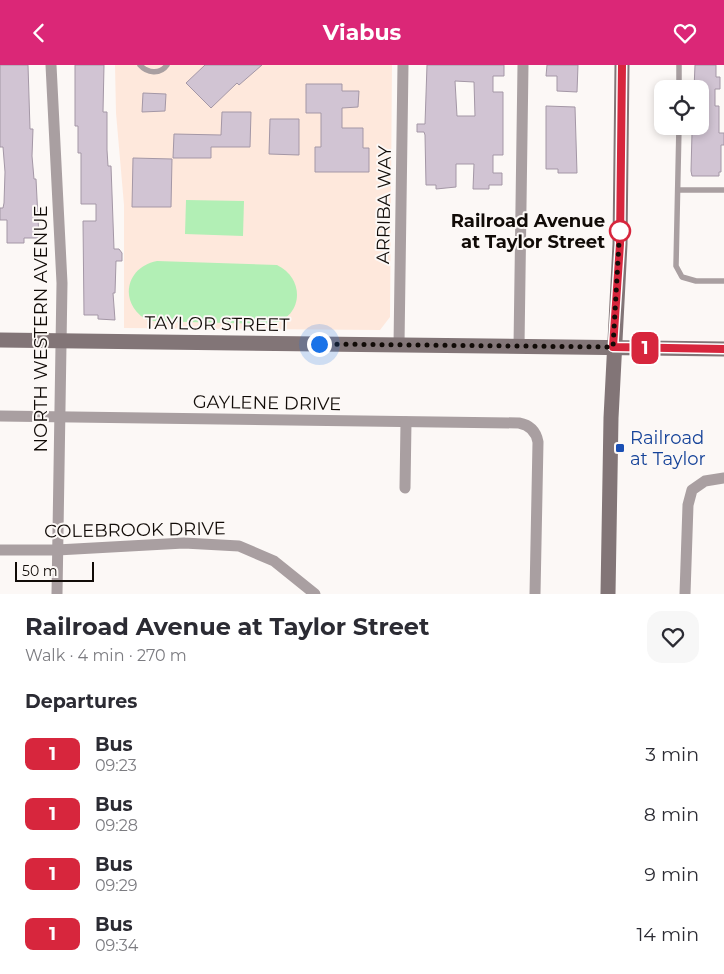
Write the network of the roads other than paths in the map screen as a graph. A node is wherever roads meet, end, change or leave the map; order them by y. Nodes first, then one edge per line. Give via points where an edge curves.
1 (51, 65) edge
2 (140, 65) edge
3 (167, 65) edge
4 (403, 65) edge
5 (523, 65) edge
6 (622, 65) edge
7 (679, 65) edge
8 (679, 80) edge
9 (679, 135) edge
10 (678, 189) junction
11 (724, 190) edge
12 (724, 281) edge
13 (0, 340) edge
14 (61, 341) junction
15 (399, 345) junction
16 (519, 346) junction
17 (613, 347) junction
18 (724, 349) edge
19 (0, 416) edge
20 (60, 417) junction
21 (406, 422) junction
22 (724, 478) edge
23 (405, 488) dead end
24 (0, 550) edge
25 (57, 550) junction
26 (57, 594) edge
27 (315, 594) edge
28 (535, 594) edge
29 (608, 594) edge
30 (685, 594) edge

1 - 14 street, NORTH WESTERN AVENUE
2 - 3 lane via 155,72
4 - 15 street, ARRIBA WAY
5 - 16 street
6 - 17 street via 620,244
7 - 8 lane
9 - 10 lane
10 - 11 lane
10 - 12 lane via 676,266 682,277 696,281
13 - 14 street, TAYLOR STREET
14 - 15 street, TAYLOR STREET
14 - 20 street, NORTH WESTERN AVENUE
15 - 16 street, TAYLOR STREET
16 - 17 street, TAYLOR STREET
17 - 18 street, TAYLOR STREET
17 - 29 street
19 - 20 street, GAYLENE DRIVE
20 - 21 street, GAYLENE DRIVE
20 - 25 street, NORTH WESTERN AVENUE
21 - 23 street
21 - 28 street, GAYLENE DRIVE via 519,423 532,428 538,442
22 - 30 street via 705,481 692,490 688,505
24 - 25 street, COLEBROOK DRIVE
25 - 26 street, NORTH WESTERN AVENUE
25 - 27 street, COLEBROOK DRIVE via 184,543 239,546 274,561

